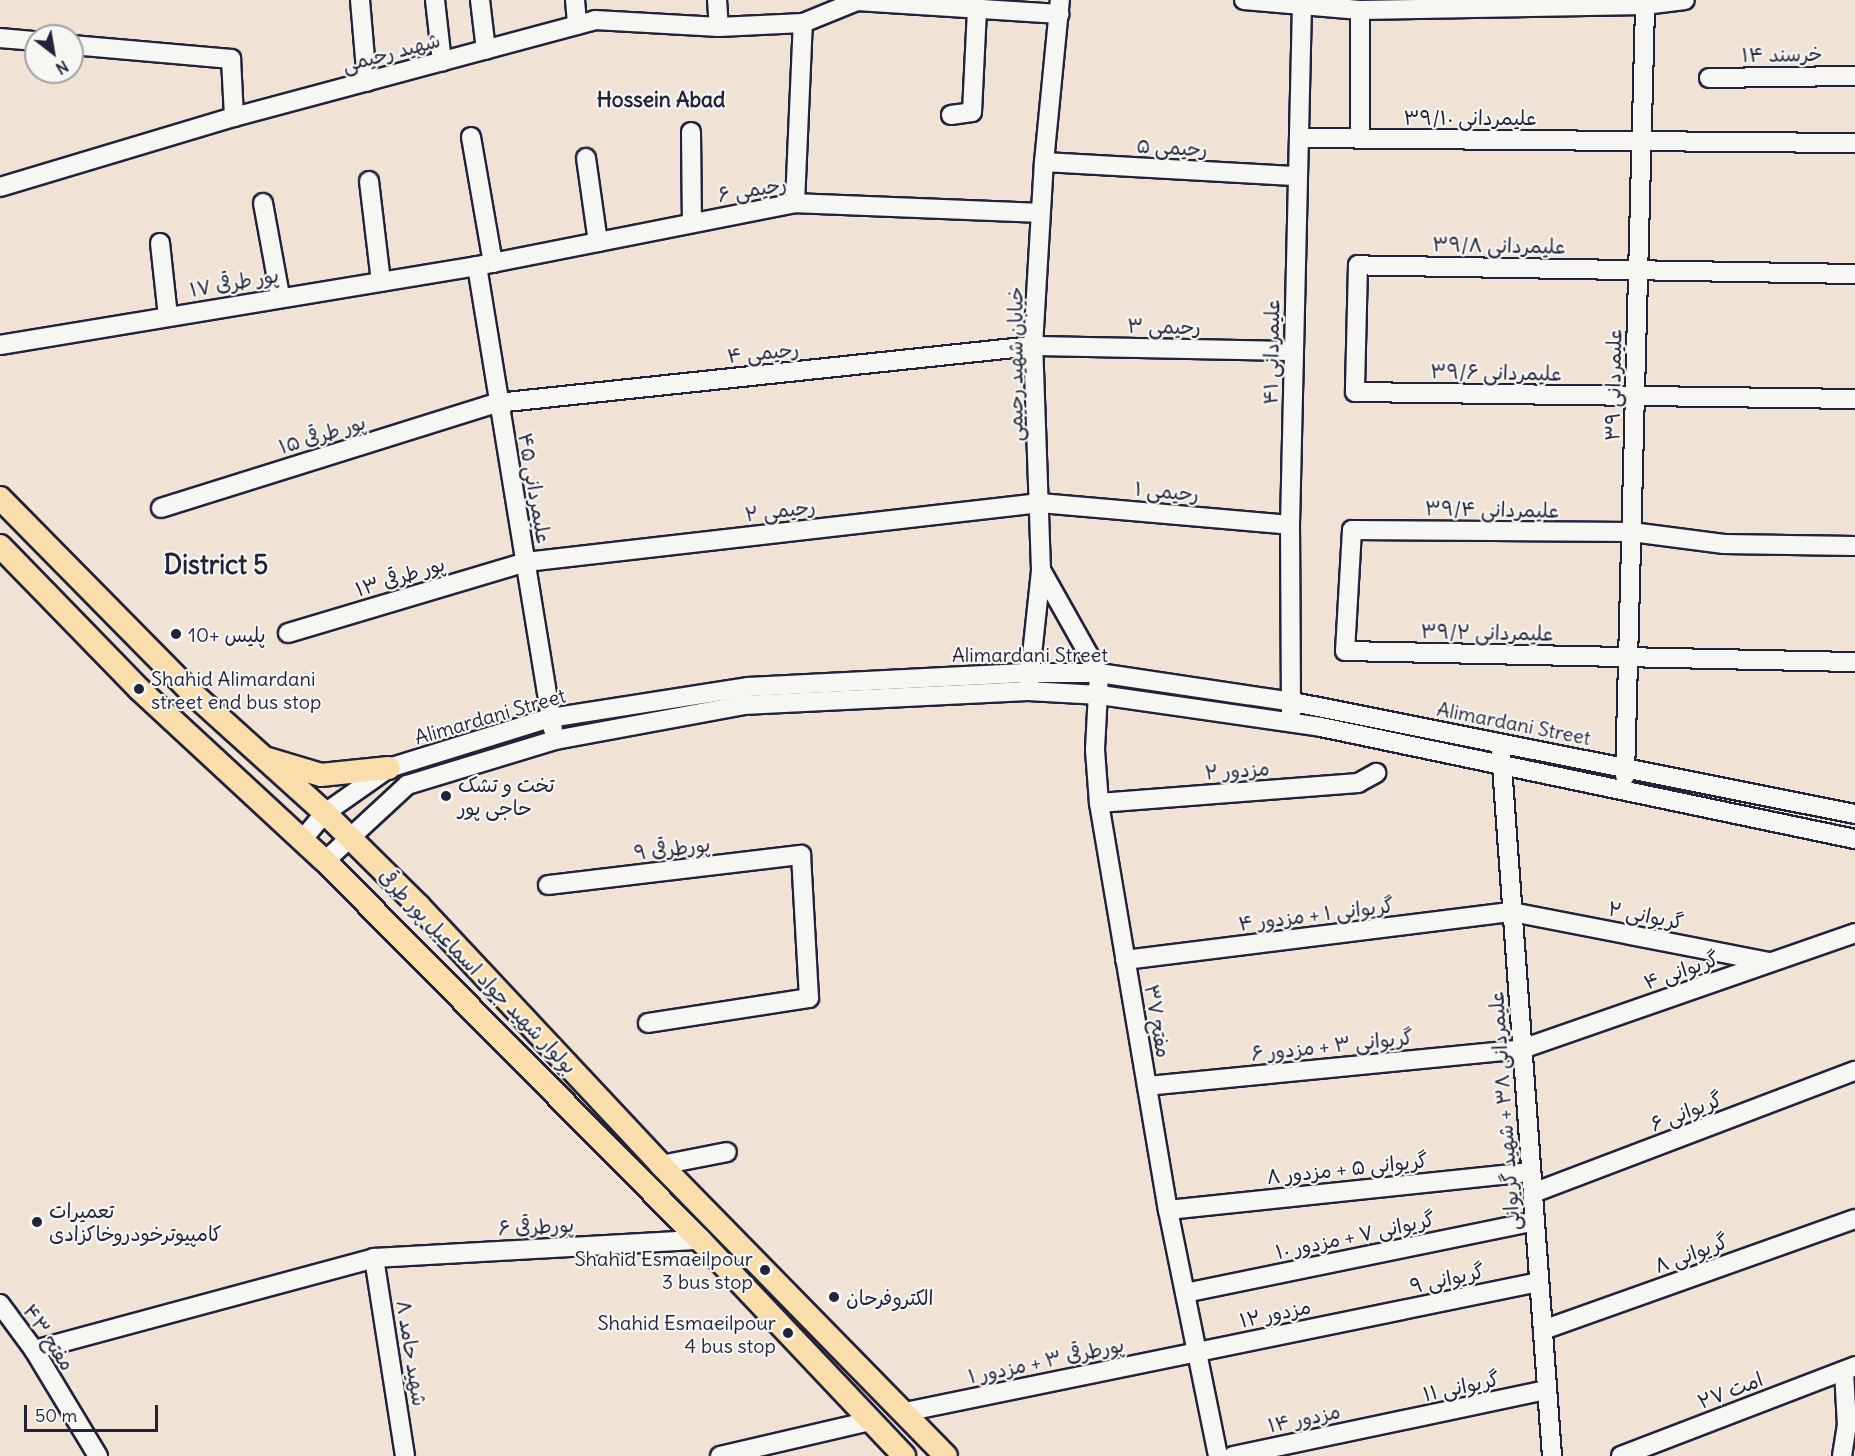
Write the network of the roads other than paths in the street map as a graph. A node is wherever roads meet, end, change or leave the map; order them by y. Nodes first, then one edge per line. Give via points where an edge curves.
1 (360, 0) edge
2 (435, 0) edge
3 (480, 0) edge
4 (575, 0) edge
5 (717, 0) edge
6 (1244, 0) edge
7 (1685, 0) edge
8 (842, 4) edge
9 (1302, 4) junction
10 (1645, 5) junction
11 (1060, 7) edge
12 (1360, 10) junction
13 (976, 11) junction
14 (803, 23) junction
15 (577, 25) junction
16 (718, 27) junction
17 (0, 38) edge
18 (24, 40) edge
19 (84, 46) edge
20 (486, 50) junction
21 (442, 62) junction
22 (1855, 76) edge
23 (1709, 78) dead end
24 (367, 82) junction
25 (951, 115) dead end
26 (234, 117) junction
27 (691, 132) dead end
28 (471, 137) dead end
29 (1299, 138) junction
30 (1360, 138) junction
31 (1642, 141) junction
32 (1855, 143) edge
33 (586, 158) dead end
34 (1044, 162) junction
35 (1298, 176) junction
36 (369, 181) dead end
37 (0, 187) edge
38 (263, 203) dead end
39 (795, 203) junction
40 (1040, 213) junction
41 (692, 223) junction
42 (598, 242) junction
43 (159, 243) dead end
44 (485, 265) junction
45 (1638, 271) junction
46 (1855, 274) edge
47 (381, 281) junction
48 (280, 296) junction
49 (168, 316) junction
50 (0, 345) edge
51 (1033, 346) junction
52 (1294, 351) junction
53 (1355, 392) joint
54 (1635, 398) junction
55 (1855, 399) edge
56 (497, 403) junction
57 (0, 498) edge
58 (1040, 503) junction
59 (161, 507) dead end
60 (1290, 525) junction
61 (1632, 532) junction
62 (0, 546) edge
63 (1855, 546) edge
64 (526, 562) junction
65 (1041, 570) junction
66 (288, 633) dead end
67 (1345, 651) joint
68 (1628, 658) junction
69 (1855, 662) edge
70 (1099, 673) junction
71 (1029, 682) junction
72 (1100, 695) junction
73 (1293, 702) junction
74 (550, 718) junction
75 (1288, 723) junction
76 (555, 740) junction
77 (1502, 744) junction
78 (260, 757) junction
79 (1499, 763) junction
80 (1627, 767) junction
81 (389, 768) junction
82 (1376, 773) dead end
83 (1621, 789) junction
84 (1099, 803) junction
85 (325, 813) junction
86 (1855, 814) edge
87 (348, 836) junction
88 (1855, 839) edge
89 (302, 840) junction
90 (325, 861) junction
91 (548, 885) dead end
92 (1512, 912) junction
93 (1855, 933) edge
94 (1125, 960) junction
95 (1771, 962) junction
96 (648, 1023) dead end
97 (1522, 1049) junction
98 (1855, 1071) edge
99 (1147, 1086) junction
100 (727, 1152) dead end
101 (661, 1165) junction
102 (1531, 1172) junction
103 (1533, 1192) junction
104 (1168, 1210) junction
105 (1855, 1219) edge
106 (1535, 1221) junction
107 (700, 1240) junction
108 (374, 1258) junction
109 (1539, 1282) junction
110 (1185, 1293) junction
111 (0, 1304) edge
112 (1363, 1318) joint
113 (1543, 1330) junction
114 (34, 1350) junction
115 (1197, 1352) junction
116 (1850, 1369) edge
117 (1547, 1390) junction
118 (905, 1412) junction
119 (870, 1421) junction
120 (1383, 1425) joint
121 (98, 1456) edge
122 (405, 1456) edge
123 (720, 1456) edge
124 (904, 1456) edge
125 (946, 1456) edge
126 (1218, 1456) edge
127 (1233, 1456) edge
128 (1552, 1456) edge
129 (1621, 1456) edge
130 (1842, 1456) edge

1 - 24 street
2 - 21 street
3 - 20 street
4 - 15 street
5 - 16 street
6 - 9 street
7 - 10 street
8 - 13 street, شهید رحیمی via 857,1
8 - 14 street, شهید رحیمی
9 - 12 street
9 - 29 street, علیمردانی ۴۱
10 - 12 street
10 - 31 street, علیمردانی ۳۹
11 - 13 street, شهید رحیمی
11 - 34 street, خیابان شهید رحیمی
12 - 30 street
13 - 25 street via 972,112
14 - 16 street, شهید رحیمی
14 - 39 street
15 - 16 street, شهید رحیمی via 595,21
15 - 20 street, شهید رحیمی
17 - 18 street
19 - 26 street via 231,60
20 - 21 street, شهید رحیمی
21 - 24 street, شهید رحیمی
22 - 23 street, خرسند ۱۴
24 - 26 street, شهید رحیمی
26 - 37 street, شهید رحیمی
27 - 41 street
28 - 44 street, علیمردانی ۴۵
29 - 30 street, علیمردانی ۳۹/۱۰
29 - 35 street, علیمردانی ۴۱
30 - 31 street, علیمردانی ۳۹/۱۰
31 - 32 street, علیمردانی ۳۹/۱۰
31 - 45 street, علیمردانی ۳۹
33 - 42 street
34 - 35 street, رحیمی ۵
34 - 40 street, خیابان شهید رحیمی
35 - 52 street, علیمردانی ۴۱
36 - 47 street
38 - 48 street
39 - 40 street, رحیمی ۶
39 - 41 street, رحیمی ۶
40 - 51 street, خیابان شهید رحیمی
41 - 42 street, رحیمی ۶
42 - 44 street, رحیمی ۶
43 - 49 street
44 - 47 street, پور طرقی ۱۷
44 - 56 street, علیمردانی ۴۵
45 - 46 street, علیمردانی ۳۹/۸
45 - 53 street, علیمردانی ۳۹/۸ via 1358,265
45 - 54 street, علیمردانی ۳۹
47 - 48 street, پور طرقی ۱۷
48 - 49 street, پور طرقی ۱۷
49 - 50 street, پور طرقی ۱۷
51 - 52 street, رحیمی ۳
51 - 56 street, رحیمی ۴
51 - 58 street, خیابان شهید رحیمی
52 - 60 street, علیمردانی ۴۱
53 - 54 street, علیمردانی ۳۹/۶
54 - 55 street, علیمردانی ۳۹/۶
54 - 61 street, علیمردانی ۳۹
56 - 59 street, پور طرقی ۱۵
56 - 64 street, علیمردانی ۴۵
57 - 78 main road, بولوار شهید جواد اسماعیل پور طرقی via 130,632
58 - 60 street, رحیمی ۱
58 - 64 street, رحیمی ۲
58 - 65 street, خیابان شهید رحیمی
60 - 73 street, علیمردانی ۴۱
61 - 63 street, علیمردانی ۳۹/۴ via 1724,543
61 - 67 street, علیمردانی ۳۹/۴ via 1352,530
61 - 68 street, علیمردانی ۳۹
62 - 89 main road, بولوار شهید جواد اسماعیل پور طرقی via 139,689
64 - 66 street, پور طرقی ۱۳
64 - 74 street, علیمردانی ۴۵
65 - 70 street
65 - 71 street, خیابان شهید رحیمی
67 - 68 street, علیمردانی ۳۹/۲
68 - 69 street, علیمردانی ۳۹/۲
68 - 80 street, علیمردانی ۳۹
70 - 71 street, Alimardani Street
70 - 72 street, مفتح ۳۷
70 - 73 street, Alimardani Street
71 - 72 street, Alimardani Street
71 - 74 street, Alimardani Street via 748,687
71 - 76 street, Alimardani Street via 743,705
72 - 75 street, Alimardani Street
72 - 84 street, مفتح ۳۷ via 1095,750
73 - 75 street, علیمردانی ۴۱
73 - 77 street, Alimardani Street
74 - 76 street, علیمردانی ۴۵
74 - 81 street, Alimardani Street
75 - 79 street, Alimardani Street
76 - 87 street, Alimardani Street via 406,785
77 - 79 street, علیمردانی ۳۸ + شهید گریوانی
77 - 80 street, Alimardani Street
78 - 81 main road via 321,775
78 - 85 main road, بولوار شهید جواد اسماعیل پور طرقی
79 - 83 street, Alimardani Street
79 - 92 street, علیمردانی ۳۸ + شهید گریوانی
80 - 83 street, علیمردانی ۳۹
80 - 86 street, Alimardani Street
81 - 85 street, Alimardani Street
82 - 84 street, مزدور ۲ via 1358,783
83 - 88 street, Alimardani Street
84 - 94 street, مفتح ۳۷
85 - 87 main road, بولوار شهید جواد اسماعیل پور طرقی
85 - 89 street, Alimardani Street
87 - 90 street, Alimardani Street
87 - 101 main road, بولوار شهید جواد اسماعیل پور طرقی
89 - 90 main road, بولوار شهید جواد اسماعیل پور طرقی
90 - 107 main road, بولوار شهید جواد اسماعیل پور طرقی
91 - 96 street, پورطرقی ۹ via 801,855 809,998
92 - 94 street, گریوانی ۱ + مزدور ۴
92 - 95 street, گریوانی ۲
92 - 97 street, علیمردانی ۳۸ + شهید گریوانی
93 - 95 street, گریوانی ۴
94 - 99 street, مفتح ۳۷
95 - 97 street, گریوانی ۴
97 - 99 street, گریوانی ۳ + مزدور ۶
97 - 102 street, علیمردانی ۳۸ + شهید گریوانی
98 - 103 street, گریوانی ۶
99 - 104 street, مفتح ۳۷
100 - 101 street
101 - 118 main road, بولوار شهید جواد اسماعیل پور طرقی
102 - 103 street, علیمردانی ۳۸ + شهید گریوانی
102 - 104 street, گریوانی ۵ + مزدور ۸
103 - 106 street, علیمردانی ۳۸ + شهید گریوانی
104 - 110 street, مفتح ۳۷
105 - 113 street, گریوانی ۸
106 - 109 street, علیمردانی ۳۸ + شهید گریوانی
106 - 110 street, گریوانی ۷ + مزدور ۱۰
107 - 108 street, پورطرقی ۶
107 - 119 main road, بولوار شهید جواد اسماعیل پور طرقی
108 - 114 street, پورطرقی ۶
108 - 122 street, شهید حامد ۸
109 - 112 street, گریوانی ۹
109 - 113 street, علیمردانی ۳۸ + شهید گریوانی
110 - 115 street, مفتح ۳۷
111 - 114 street, مفتح ۴۳
112 - 115 street, مزدور ۱۲
113 - 117 street, علیمردانی ۳۸ + شهید گریوانی
114 - 121 street, مفتح ۴۳
115 - 118 street, پورطرقی ۳ + مزدور ۱
115 - 126 street, مفتح ۳۷
116 - 129 street, امت ۲۷
116 - 130 street
117 - 120 street, گریوانی ۱۱
117 - 128 street, علیمردانی ۳۸ + شهید گریوانی
118 - 125 main road, بولوار شهید جواد اسماعیل پور طرقی
119 - 123 street
119 - 124 main road, بولوار شهید جواد اسماعیل پور طرقی
120 - 127 street, مزدور ۱۴

